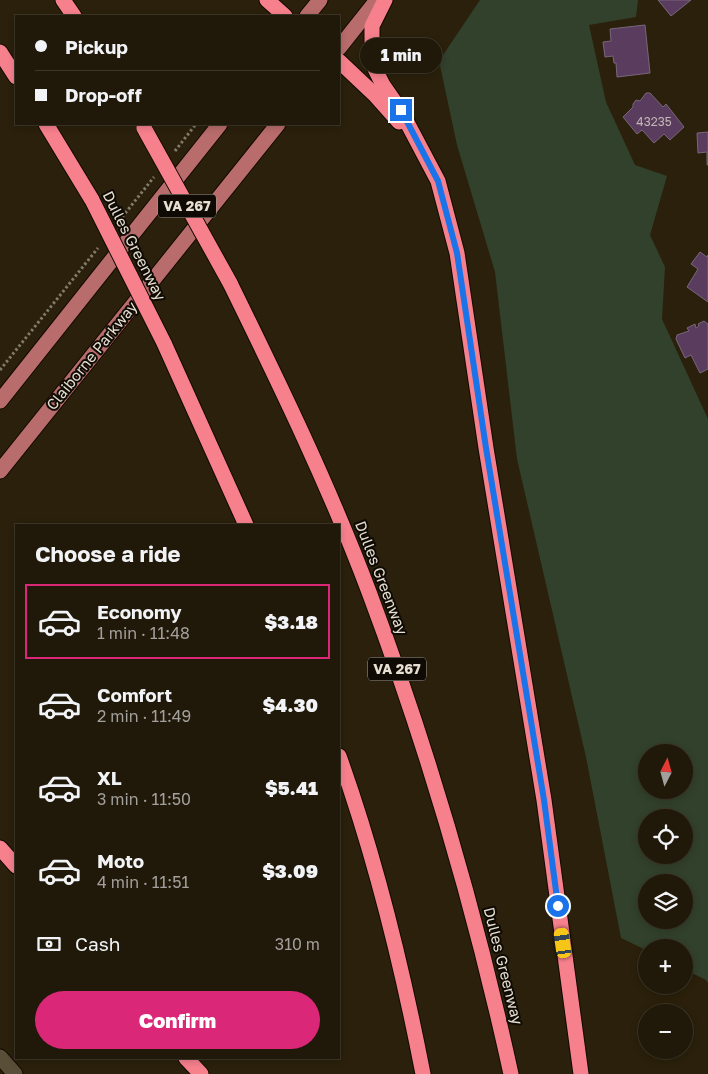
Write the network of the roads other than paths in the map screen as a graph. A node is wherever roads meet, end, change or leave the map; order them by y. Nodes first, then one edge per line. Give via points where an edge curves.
1 (62, 0) edge
2 (267, 0) edge
3 (320, 0) edge
4 (377, 0) edge
5 (385, 0) edge
6 (73, 15) edge
7 (284, 15) edge
8 (307, 15) edge
9 (340, 47) edge
10 (0, 52) edge
11 (340, 62) edge
12 (15, 75) edge
13 (47, 125) edge
14 (219, 125) edge
15 (277, 125) edge
16 (142, 126) edge
17 (421, 147) junction
18 (0, 401) edge
19 (0, 471) edge
20 (246, 524) edge
21 (340, 759) edge
22 (0, 848) edge
23 (15, 865) edge
24 (0, 1057) edge
25 (187, 1059) edge
26 (15, 1074) edge
27 (201, 1074) edge
28 (423, 1074) edge
29 (511, 1074) edge
30 (581, 1074) edge

1 - 6 highway
2 - 7 highway
3 - 8 main road
4 - 9 main road
5 - 17 highway via 372,26 374,67
10 - 12 highway
11 - 17 highway via 375,95
13 - 20 highway, Dulles Greenway, bridge via 92,200 164,343
14 - 18 main road
15 - 19 main road, Claiborne Parkway
16 - 29 highway, Dulles Greenway / VA 267, bridge via 230,283 284,393 368,590 439,794 469,897
17 - 30 highway via 438,181 457,253 544,800
21 - 28 highway via 384,900
22 - 23 highway
24 - 26 lane
25 - 27 highway

